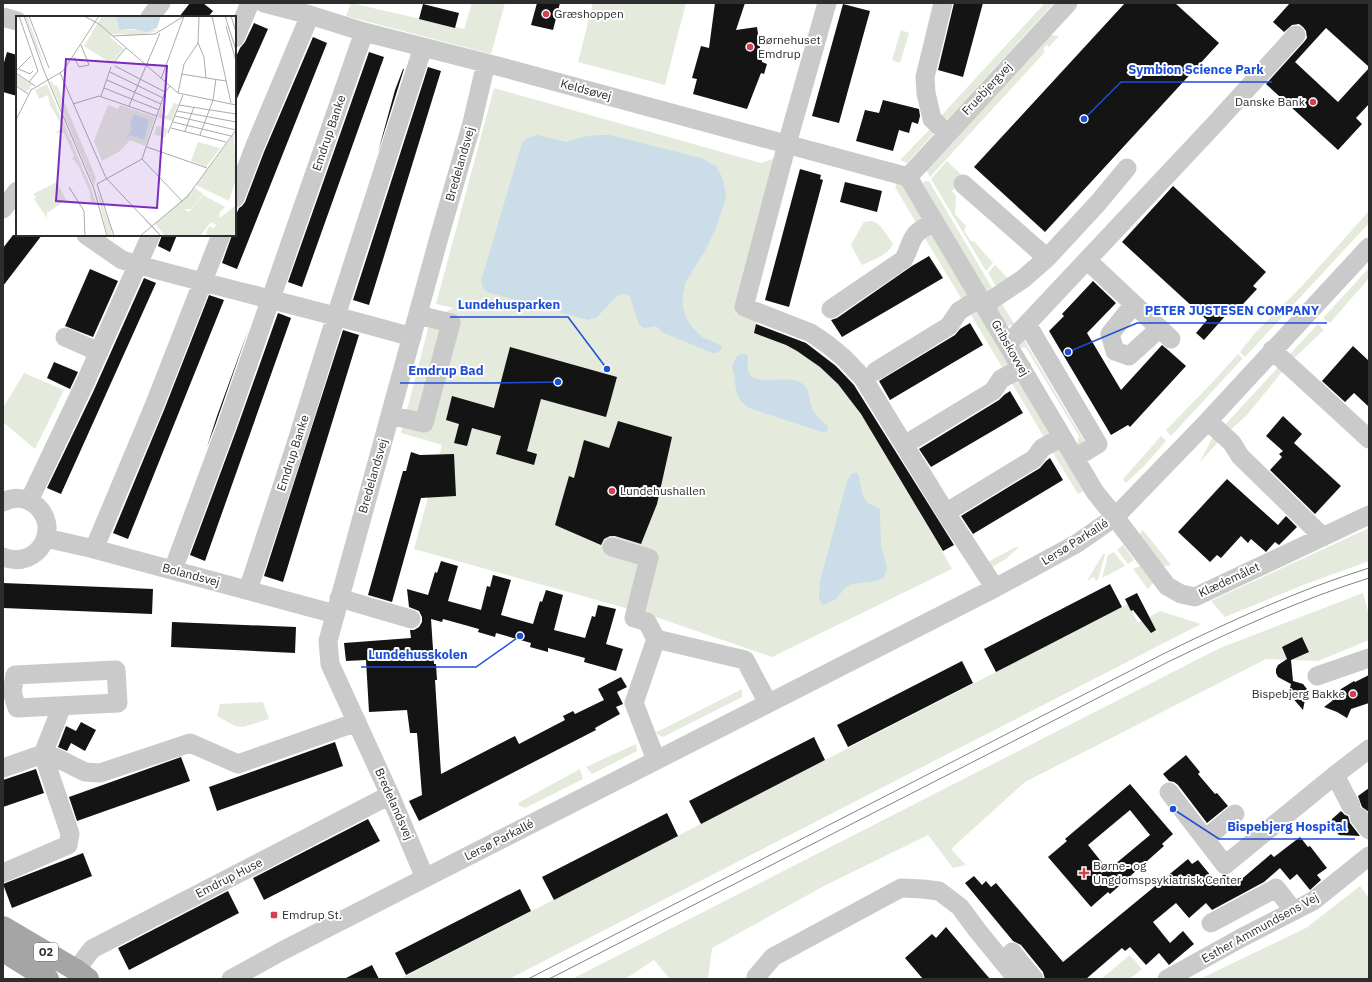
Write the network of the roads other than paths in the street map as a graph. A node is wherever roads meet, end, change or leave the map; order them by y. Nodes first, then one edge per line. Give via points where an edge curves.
1 (161, 3) edge
2 (250, 3) edge
3 (264, 3) edge
4 (827, 3) edge
5 (943, 3) edge
6 (1068, 3) edge
7 (310, 15) junction
8 (151, 16) edge
9 (3, 17) edge
10 (16, 21) edge
11 (364, 32) junction
12 (1296, 35) dead end
13 (236, 36) edge
14 (423, 46) junction
15 (486, 63) junction
16 (947, 133) junction
17 (787, 144) junction
18 (1127, 168) dead end
19 (908, 177) junction
20 (3, 184) edge
21 (964, 184) dead end
22 (16, 190) edge
23 (16, 191) edge
24 (236, 195) edge
25 (3, 210) edge
26 (934, 222) junction
27 (87, 236) edge
28 (151, 236) edge
29 (221, 236) edge
30 (1369, 247) edge
31 (1047, 258) junction
32 (1087, 260) junction
33 (139, 265) junction
34 (202, 283) junction
35 (270, 300) junction
36 (982, 301) junction
37 (1134, 304) junction
38 (831, 309) dead end
39 (418, 315) junction
40 (336, 316) junction
41 (1027, 324) junction
42 (66, 337) dead end
43 (412, 337) junction
44 (1008, 344) junction
45 (1272, 350) junction
46 (99, 352) junction
47 (1022, 368) junction
48 (876, 371) dead end
49 (390, 415) junction
50 (1208, 421) junction
51 (1062, 436) junction
52 (1369, 438) edge
53 (914, 439) dead end
54 (1075, 458) junction
55 (29, 501) junction
56 (3, 502) edge
57 (954, 507) dead end
58 (1369, 515) edge
59 (1115, 517) junction
60 (1323, 537) junction
61 (46, 538) junction
62 (612, 546) dead end
63 (94, 549) junction
64 (3, 557) edge
65 (173, 570) junction
66 (995, 588) junction
67 (248, 590) junction
68 (337, 606) junction
69 (411, 619) dead end
70 (656, 639) junction
71 (1369, 658) edge
72 (1318, 676) dead end
73 (768, 703) junction
74 (62, 706) junction
75 (357, 722) junction
76 (1369, 749) edge
77 (43, 754) junction
78 (656, 760) junction
79 (3, 768) edge
80 (1335, 775) junction
81 (1169, 792) dead end
82 (390, 795) junction
83 (1235, 814) dead end
84 (1360, 817) edge
85 (1205, 839) junction
86 (1369, 856) edge
87 (3, 873) edge
88 (425, 878) junction
89 (960, 890) dead end
90 (1294, 911) junction
91 (1211, 923) dead end
92 (3, 927) edge
93 (3, 951) edge
94 (82, 974) edge
95 (48, 979) edge
96 (231, 979) edge
97 (756, 979) edge
98 (1017, 979) edge
99 (1034, 979) edge
100 (1166, 979) edge

1 - 8 street
2 - 13 street
3 - 7 street, Keldsøvej
4 - 17 street
5 - 16 street via 925,77 932,119
6 - 16 street, Fruebjergvej
7 - 11 street, Keldsøvej
7 - 24 street
9 - 10 street
11 - 14 street, Keldsøvej
11 - 35 street, Emdrup Banke
12 - 32 street
14 - 15 street, Keldsøvej
14 - 40 street, Emdrup Banke
15 - 17 street, Keldsøvej
15 - 39 street, Bredelandsvej via 472,123
16 - 19 street, Fruebjergvej
17 - 19 street, Keldsøvej
17 - 66 street via 744,307 810,333 844,358 863,378
18 - 31 street
19 - 26 street, Gribskovvej
20 - 22 street
21 - 31 street
23 - 25 street
26 - 36 street, Gribskovvej
26 - 38 street via 916,233 903,260
27 - 33 street via 122,260
28 - 33 street
29 - 34 street
30 - 45 street, Lersø Parkallé
31 - 36 street via 1023,279
32 - 37 street
32 - 41 street
33 - 34 street
33 - 46 street
34 - 35 street
34 - 63 street
35 - 40 street
35 - 65 street, Emdrup Banke
36 - 44 street, Gribskovvej
36 - 48 street via 959,311 949,326
37 - 37 street via 1110,334 1115,351 1129,356 1166,334
39 - 43 street, Bredelandsvej
39 - 49 street via 451,323 424,423
40 - 43 street
40 - 67 street, Emdrup Banke
41 - 44 street
41 - 54 street via 1098,444
42 - 46 street
43 - 49 street, Bredelandsvej
44 - 47 street, Gribskovvej
45 - 50 street, Lersø Parkallé
45 - 52 street
46 - 55 street
47 - 51 street, Gribskovvej
47 - 53 street via 1001,379 993,391
49 - 68 street, Bredelandsvej
50 - 59 street, Lersø Parkallé
50 - 60 street
51 - 54 street, Gribskovvej
51 - 57 street via 1042,448 1034,459
54 - 59 street, Gribskovvej via 1094,492
55 - 56 street via 19,498
55 - 61 street via 38,507 44,516
58 - 60 street, Klædemålet
59 - 60 street, Klædemålet via 1167,586 1181,594 1195,597
59 - 66 street, Lersø Parkallé via 1076,544
61 - 63 street, Bolandsvej
61 - 64 street via 41,548 32,556 21,560
62 - 70 street via 649,558 634,618 647,622
63 - 65 street, Bolandsvej
65 - 67 street, Bolandsvej
66 - 73 street, Lersø Parkallé
67 - 68 street, Bolandsvej
68 - 69 street, Bolandsvej
68 - 75 street, Bredelandsvej via 328,640 330,664
70 - 73 street via 745,660
70 - 78 street via 634,704
71 - 72 street
73 - 78 street, Lersø Parkallé
74 - 74 street via 17,708 12,692 15,675 116,670 118,703
74 - 77 street
75 - 77 street via 238,764 190,743 100,773 85,772
75 - 82 street, Bredelandsvej
76 - 80 street
77 - 79 street
77 - 87 street via 70,834 68,845
78 - 88 street, Lersø Parkallé
80 - 84 street
80 - 85 street via 1225,865
81 - 85 street
82 - 88 street, Bredelandsvej
82 - 94 street, Emdrup Huse via 92,949
83 - 85 street
86 - 90 street, Esther Ammundsens Vej via 1313,901
88 - 96 street, Lersø Parkallé
89 - 99 street
90 - 91 street via 1276,888
90 - 100 street, Esther Ammundsens Vej
92 - 94 main road, O2
93 - 95 main road, O2
97 - 98 street via 773,957 902,888 939,891 960,908

